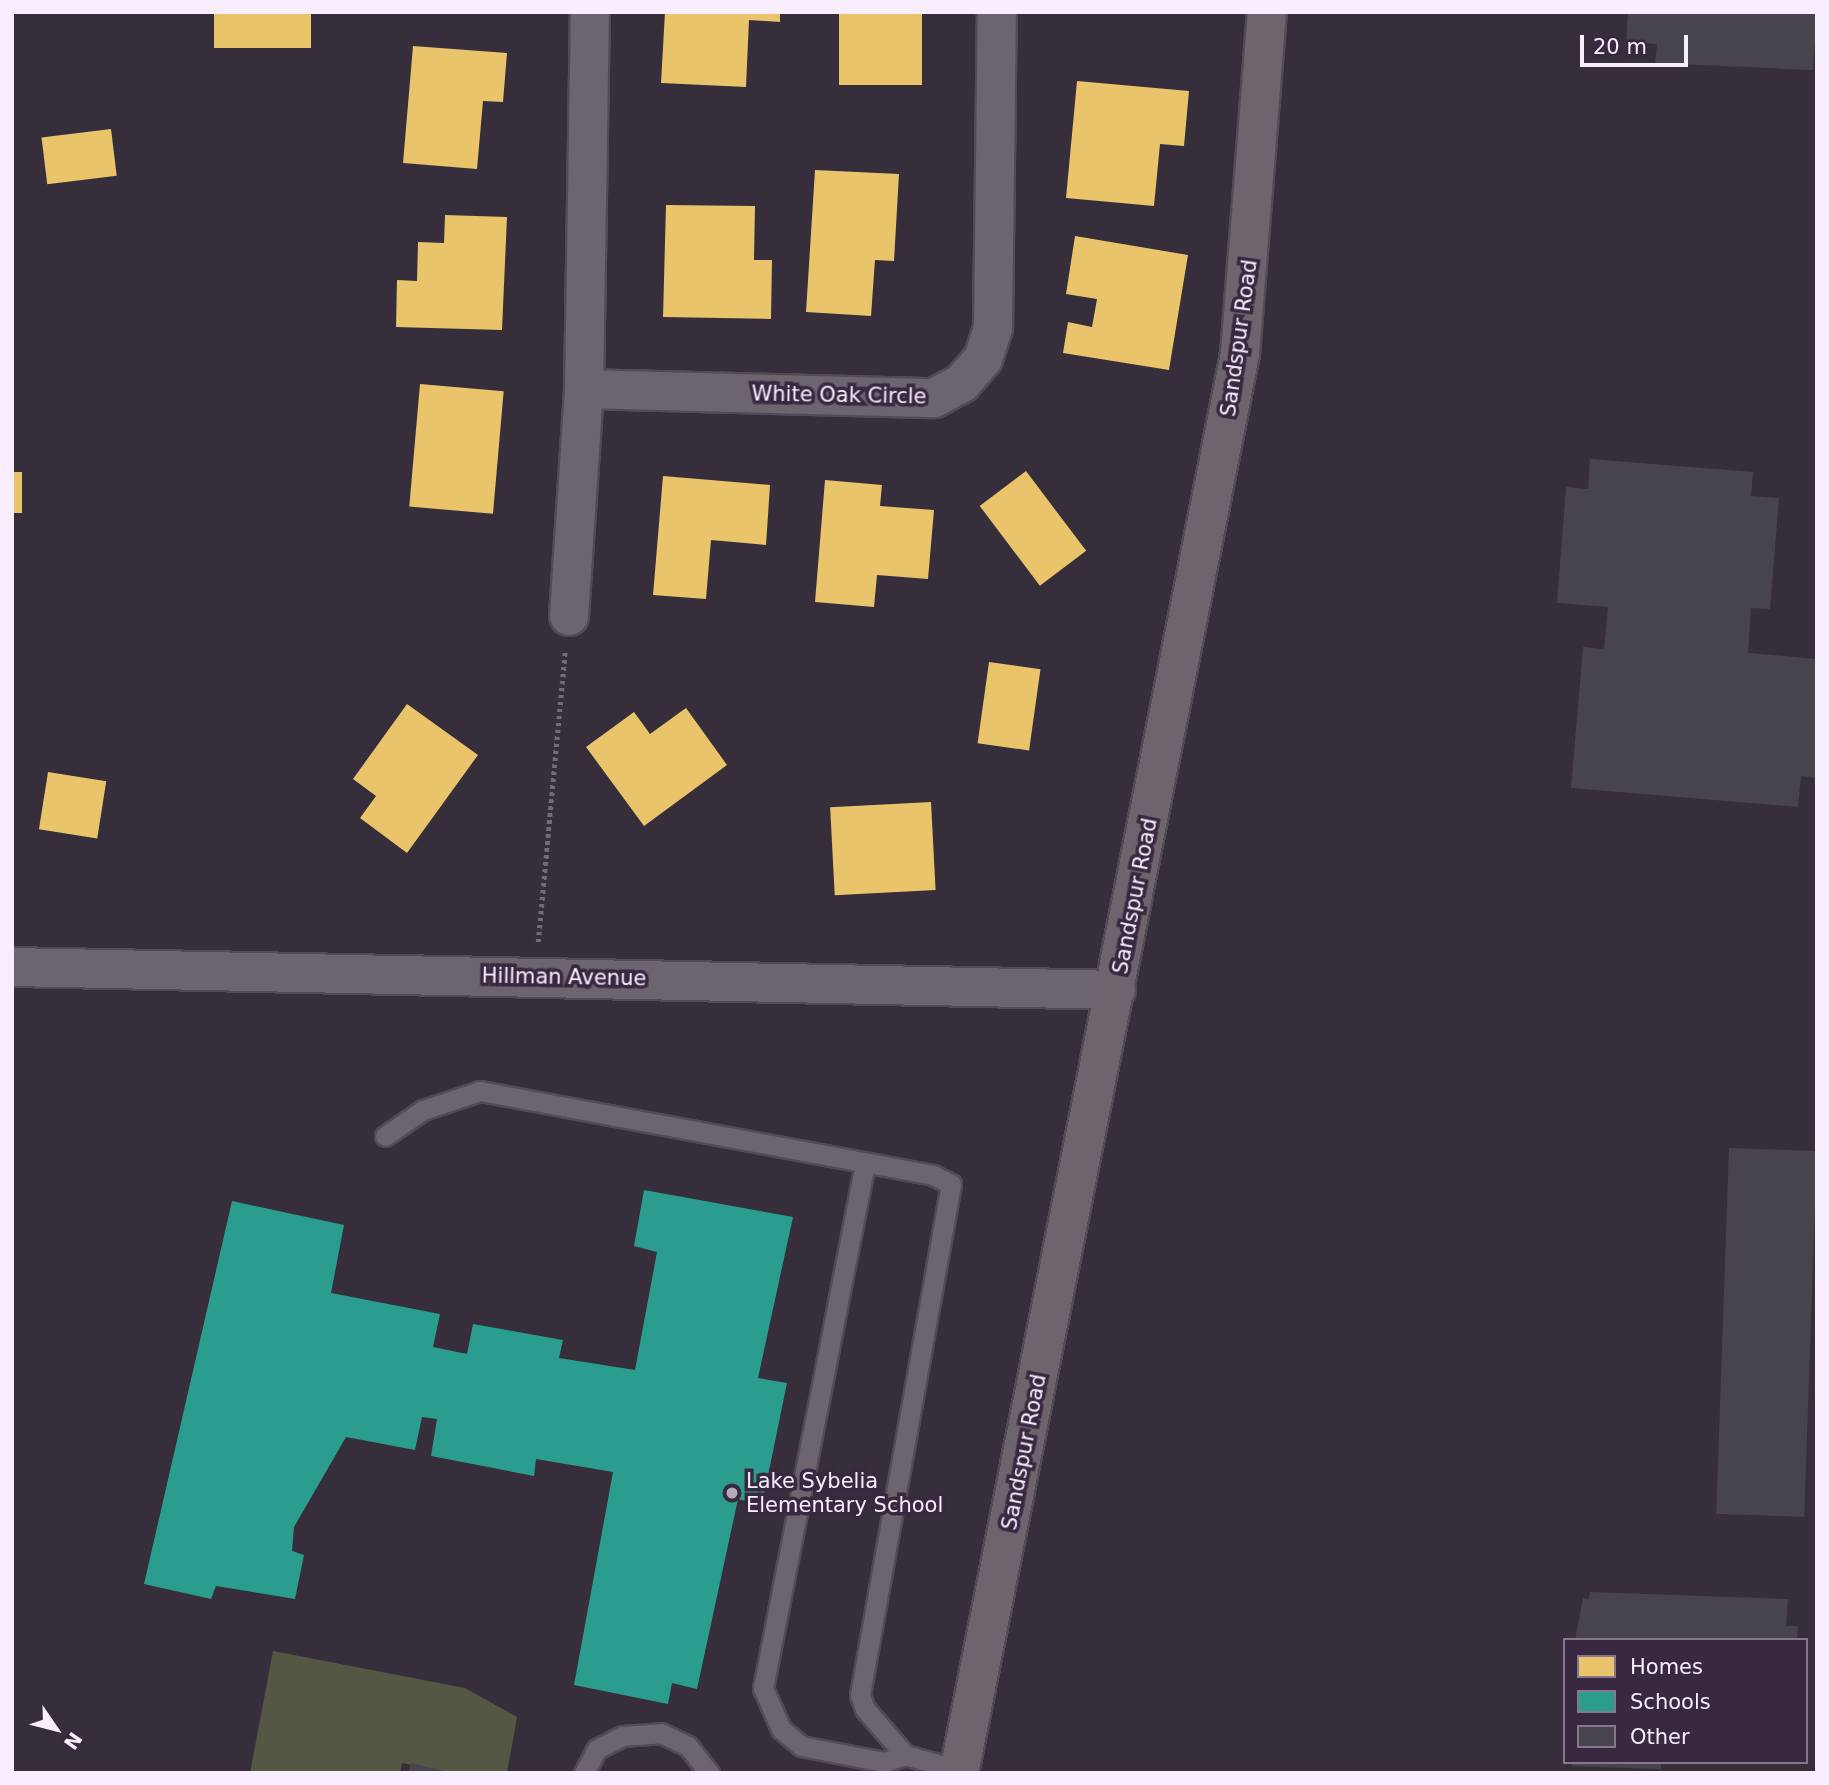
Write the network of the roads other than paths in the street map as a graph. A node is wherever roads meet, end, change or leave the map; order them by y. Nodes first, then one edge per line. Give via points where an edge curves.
1 (590, 12) edge
2 (998, 12) edge
3 (1267, 12) edge
4 (584, 389) junction
5 (569, 616) road end
6 (12, 967) edge
7 (1116, 990) junction
8 (384, 1136) dead end
9 (865, 1163) junction
10 (905, 1755) junction
11 (959, 1771) edge
12 (584, 1773) edge
13 (709, 1773) edge

1 - 4 street
2 - 4 street, White Oak Circle via 993,328 983,359 962,383 934,398
3 - 7 street, Sandspur Road via 1240,354
4 - 5 street
6 - 7 street, Hillman Avenue
7 - 11 street, Sandspur Road
8 - 9 lane via 423,1110 480,1091
9 - 10 lane via 942,1178 953,1194 860,1695 865,1709
9 - 10 lane via 764,1688 781,1729 801,1746 884,1762
10 - 11 lane
12 - 13 lane via 597,1749 622,1737 661,1733 688,1746

